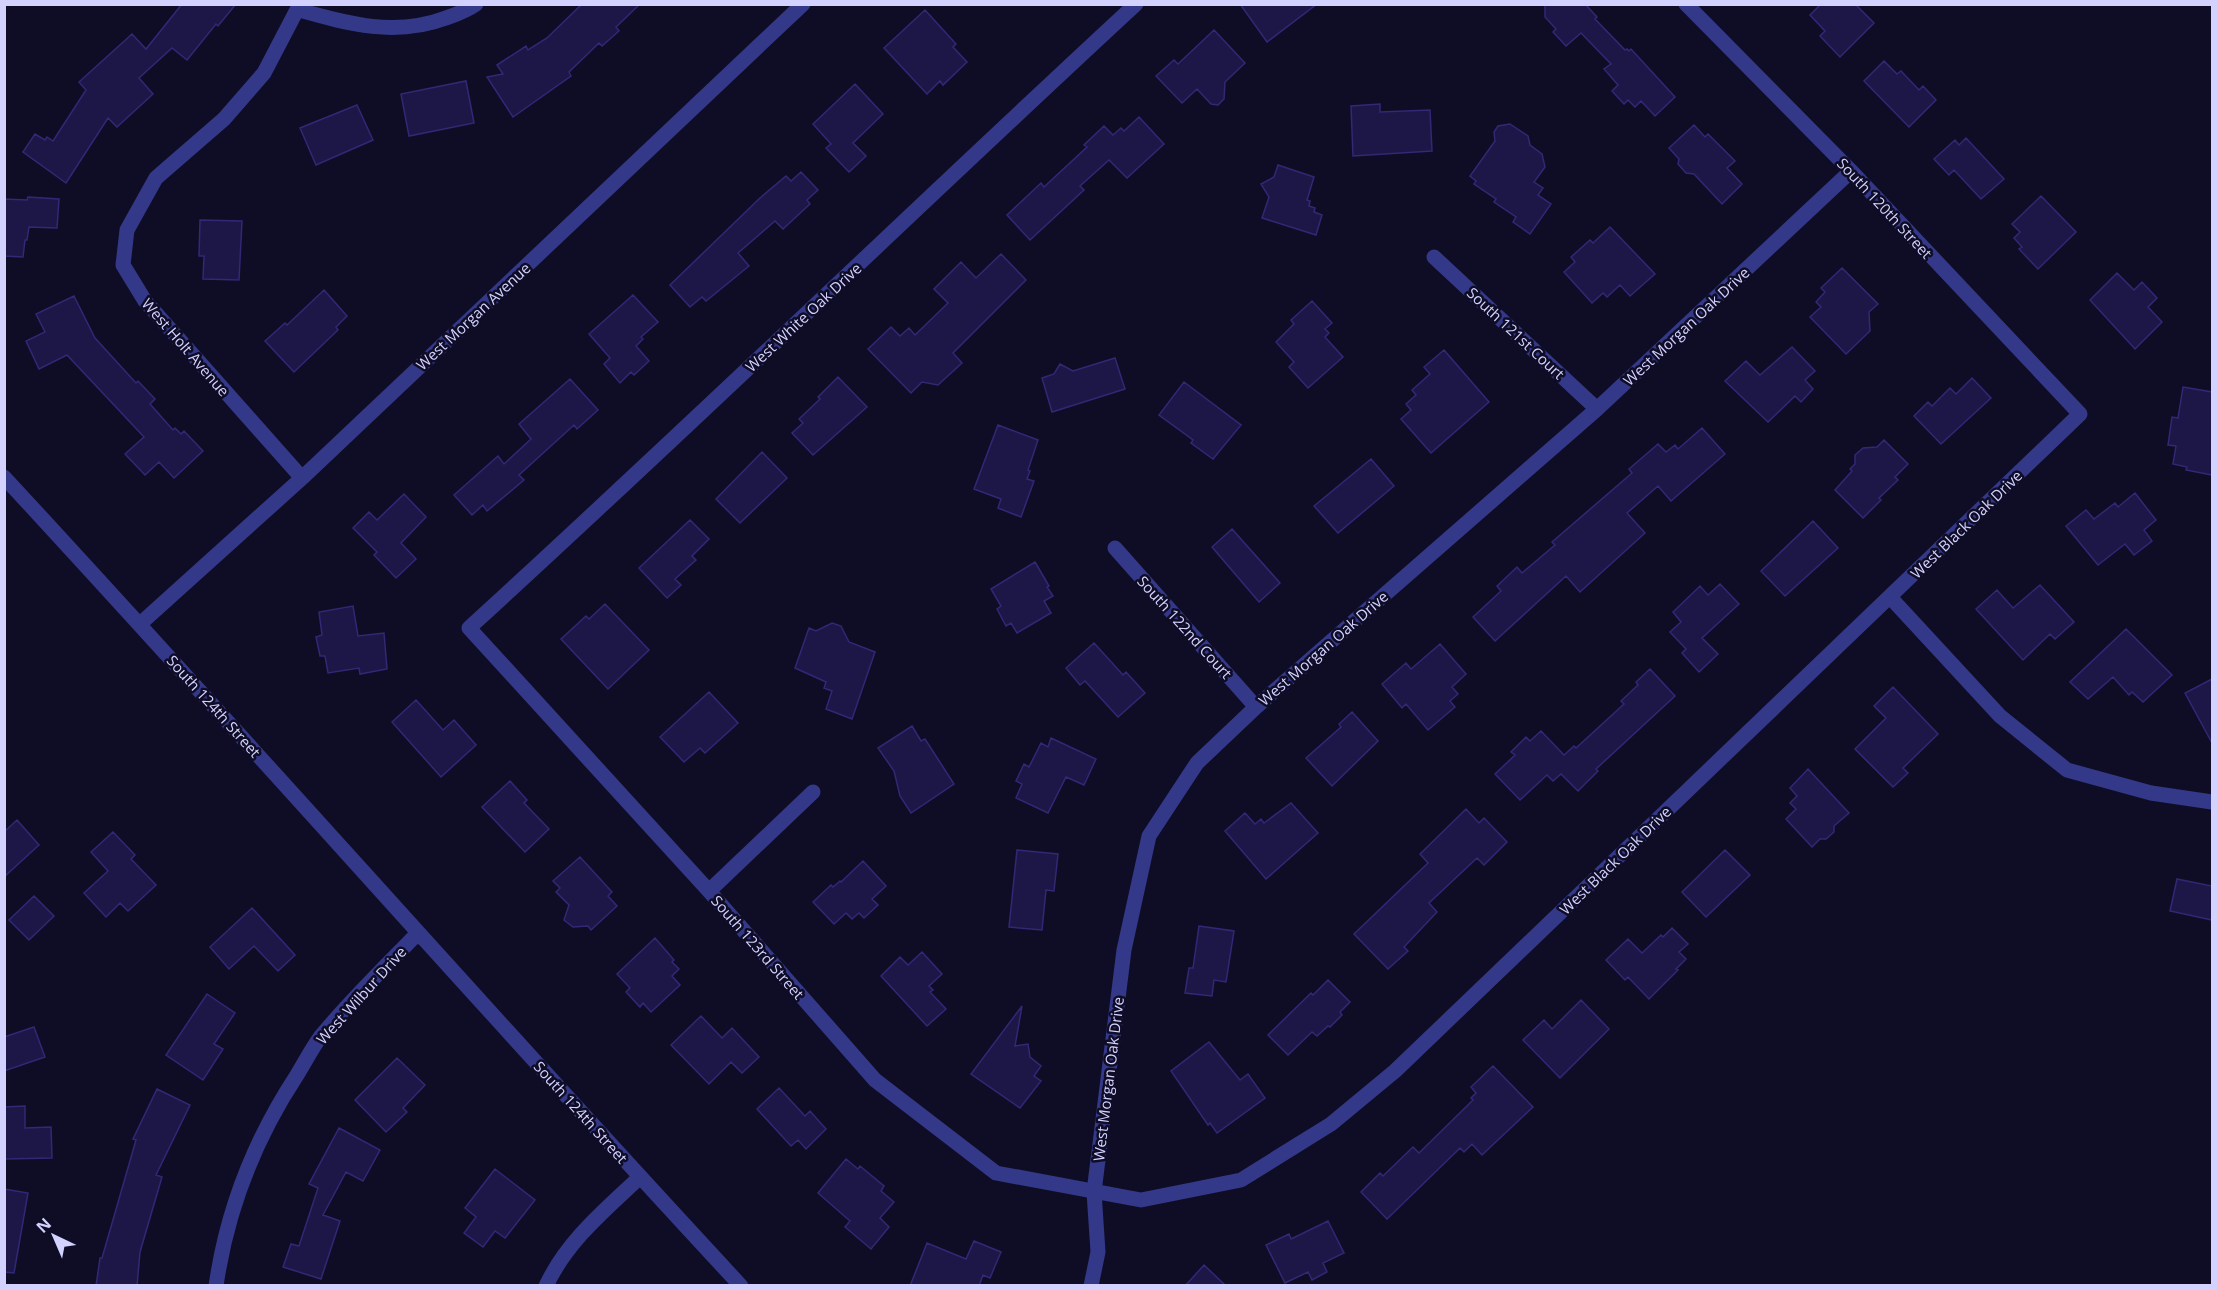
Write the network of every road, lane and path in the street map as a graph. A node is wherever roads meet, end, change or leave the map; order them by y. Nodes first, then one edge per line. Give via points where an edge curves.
1 (476, 4) edge
2 (803, 4) edge
3 (1136, 4) edge
4 (1686, 4) edge
5 (300, 7) edge
6 (1851, 171) junction
7 (1434, 258) dead end
8 (1597, 409) junction
9 (2080, 414) joint
10 (4, 477) edge
11 (302, 478) junction
12 (1114, 548) dead end
13 (1890, 597) junction
14 (140, 624) junction
15 (469, 628) joint
16 (1256, 707) junction
17 (813, 792) dead end
18 (2212, 802) edge
19 (709, 891) junction
20 (418, 937) junction
21 (640, 1177) junction
22 (1094, 1192) junction
23 (216, 1286) edge
24 (546, 1286) edge
25 (741, 1286) edge
26 (1091, 1286) edge

1 - 5 street via 431,24 391,29 345,23
2 - 11 street, West Morgan Avenue
3 - 15 street, West White Oak Drive
4 - 6 street, South 120th Street
5 - 11 street, West Holt Avenue via 264,74 224,119 156,178 127,230 123,265 145,301
6 - 8 street, West Morgan Oak Drive
6 - 9 street, South 120th Street
7 - 8 street, South 121st Court
8 - 16 street, West Morgan Oak Drive
9 - 13 street, West Black Oak Drive
10 - 14 street, South 124th Street
11 - 14 street, West Morgan Avenue
12 - 16 street, South 122nd Court
13 - 18 street via 2000,716 2067,770 2151,793
13 - 22 street, West Black Oak Drive via 1395,1071 1331,1124 1241,1180 1140,1200
14 - 20 street, South 124th Street
15 - 19 street, South 123rd Street
16 - 22 street, West Morgan Oak Drive via 1197,763 1149,836 1124,950
17 - 19 street
19 - 22 street, South 123rd Street via 875,1080 996,1173
20 - 21 street, South 124th Street
20 - 23 street, West Wilbur Drive via 321,1038 282,1096 244,1173 222,1248
21 - 24 street via 584,1230
21 - 25 street, South 124th Street
22 - 26 street, West Morgan Oak Drive via 1098,1252

